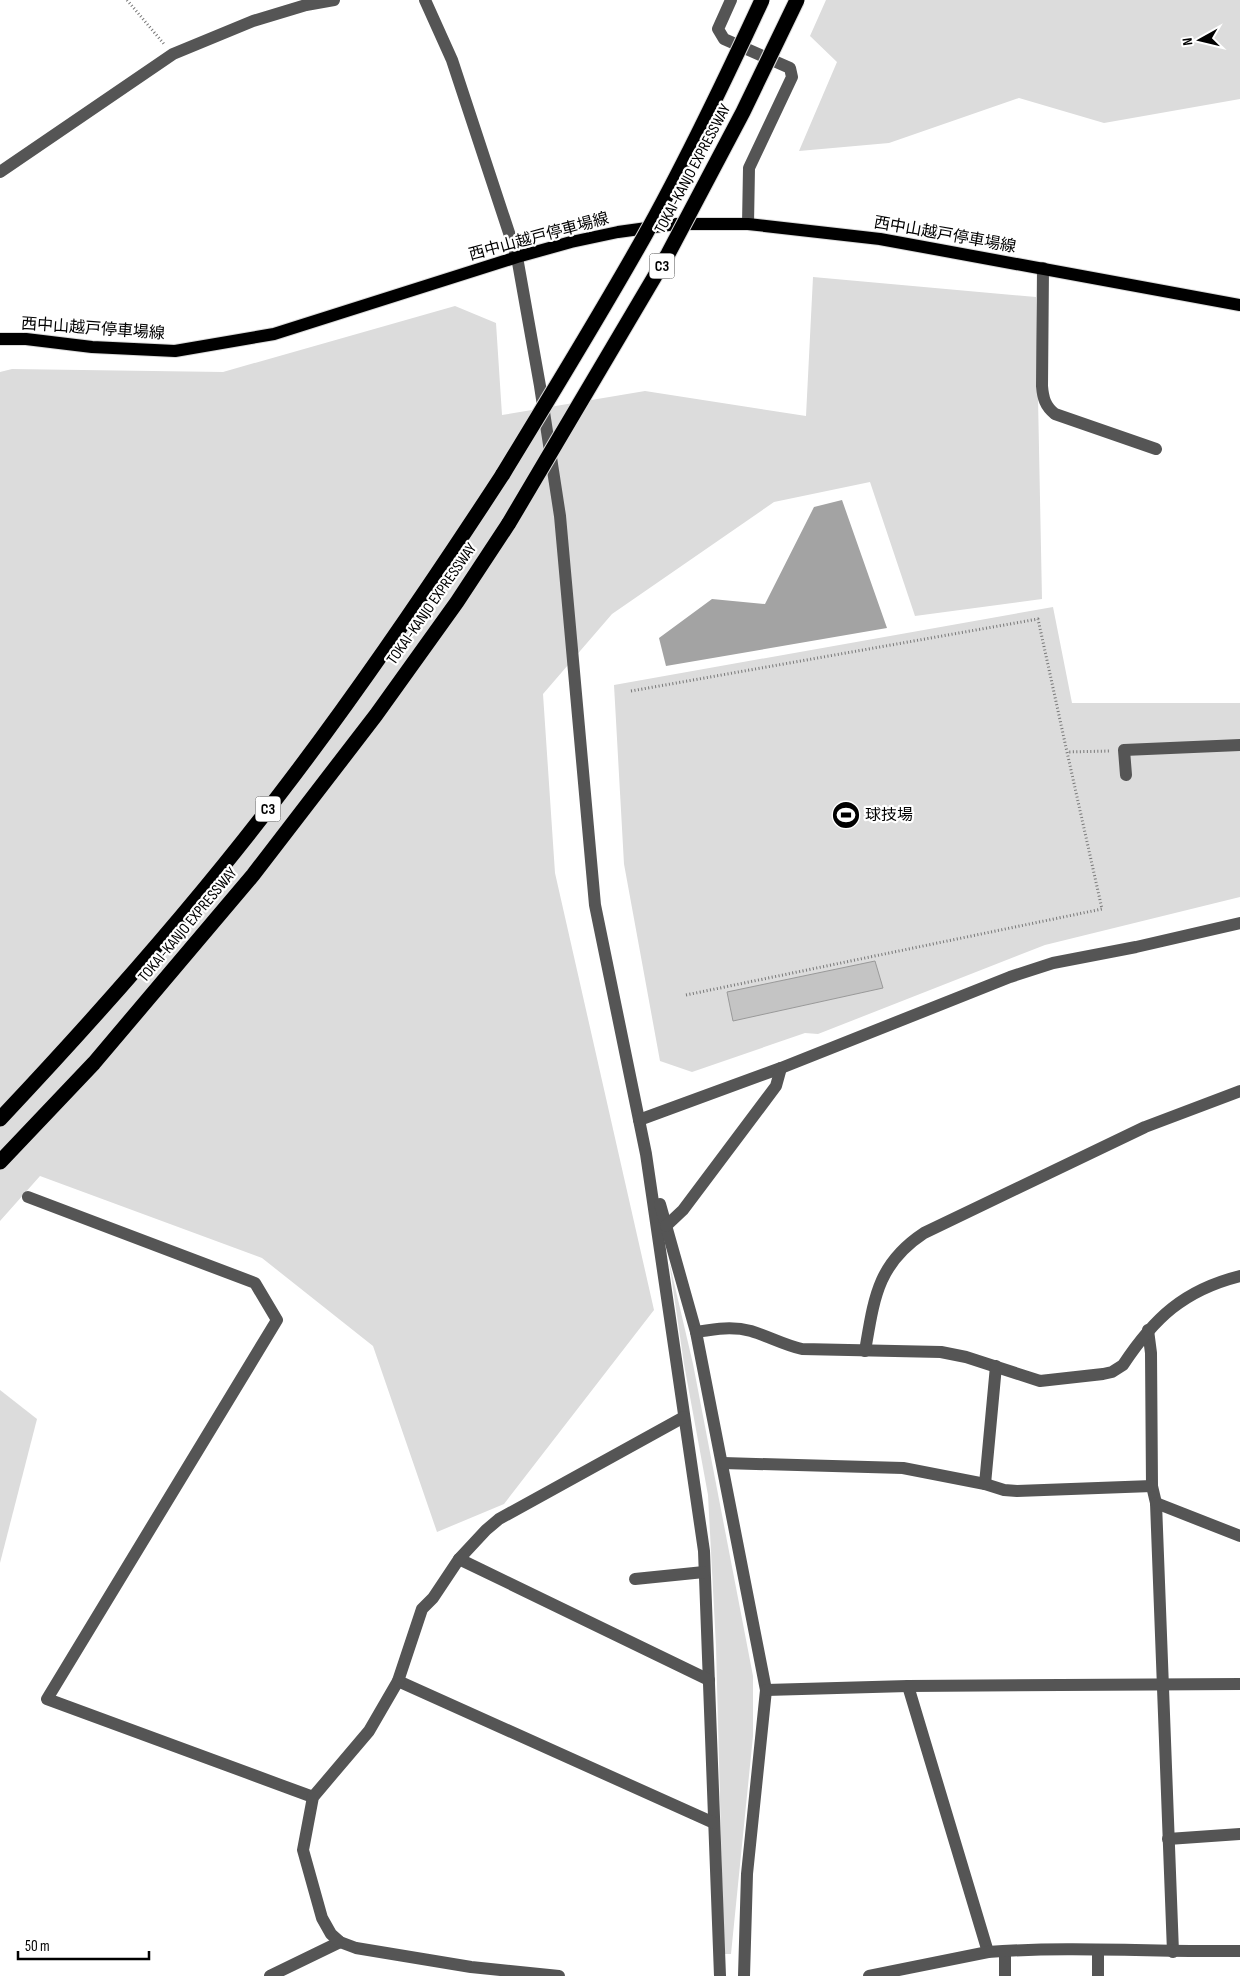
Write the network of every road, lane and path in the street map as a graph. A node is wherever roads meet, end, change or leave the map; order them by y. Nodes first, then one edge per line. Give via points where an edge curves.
1 (127, 0) edge
2 (334, 0) edge
3 (425, 0) edge
4 (731, 0) edge
5 (762, 0) edge
6 (797, 0) edge
7 (173, 54) junction
8 (0, 172) edge
9 (748, 224) junction
10 (517, 257) junction
11 (1043, 268) junction
12 (1240, 305) edge
13 (0, 339) edge
14 (1156, 448) dead end
15 (631, 690) dead end
16 (1240, 745) edge
17 (1124, 750) junction
18 (1067, 752) junction
19 (1126, 774) dead end
20 (1240, 923) edge
21 (686, 995) dead end
22 (781, 1068) junction
23 (1240, 1091) edge
24 (0, 1118) edge
25 (639, 1120) junction
26 (646, 1154) junction
27 (0, 1162) edge
28 (28, 1197) dead end
29 (666, 1226) junction
30 (1240, 1276) edge
31 (1148, 1330) junction
32 (696, 1332) junction
33 (866, 1351) junction
34 (996, 1366) junction
35 (684, 1417) junction
36 (723, 1463) junction
37 (985, 1484) junction
38 (1152, 1486) junction
39 (1156, 1503) junction
40 (1240, 1536) edge
41 (459, 1559) junction
42 (704, 1572) junction
43 (635, 1579) dead end
44 (709, 1680) junction
45 (398, 1681) junction
46 (1240, 1684) edge
47 (1162, 1685) junction
48 (908, 1686) junction
49 (766, 1690) junction
50 (313, 1797) junction
51 (714, 1823) junction
52 (1240, 1834) edge
53 (1168, 1839) junction
54 (340, 1942) junction
55 (1098, 1950) junction
56 (1005, 1951) junction
57 (1240, 1951) edge
58 (988, 1952) junction
59 (1173, 1952) junction
60 (471, 1972) edge
61 (270, 1976) edge
62 (559, 1976) edge
63 (720, 1976) edge
64 (744, 1976) edge
65 (869, 1976) edge
66 (1005, 1976) edge
67 (1098, 1976) edge

1 - 7 path
2 - 7 street via 253,21
3 - 10 street via 452,60
4 - 9 street via 718,29 724,39 790,68 792,77 749,168
5 - 24 highway, TOKAI-KANJO EXPRESSWAY / C3, bridge via 720,90 645,235 583,344 432,582 279,795 98,1013
6 - 27 highway, TOKAI-KANJO EXPRESSWAY / C3, bridge via 743,112 668,254 509,523 457,602 376,715 253,875 94,1063
7 - 8 street
9 - 10 main road, 西中山越戸停車場線 via 676,224 618,232
9 - 11 main road, 西中山越戸停車場線 via 880,239
10 - 13 main road, 西中山越戸停車場線 via 274,334 175,351
10 - 25 street via 560,516 595,905
11 - 12 main road, 西中山越戸停車場線
11 - 14 street via 1042,386 1047,408 1055,414
15 - 18 path via 1038,619
16 - 17 street
17 - 18 path
17 - 19 street
18 - 21 path via 1102,908
20 - 22 street via 1053,963
22 - 25 street
22 - 29 street via 776,1086 683,1210
23 - 33 street via 1145,1127 912,1241 880,1282
25 - 26 street
26 - 29 street
26 - 35 street
28 - 50 street via 255,1283 277,1320 46,1699
29 - 32 street
30 - 31 street via 1219,1281 1186,1298
31 - 34 street via 1123,1366 1112,1372 1040,1381
31 - 38 street
32 - 33 street via 723,1327 750,1331 802,1349
32 - 36 street
33 - 34 street via 941,1352
34 - 37 street
35 - 41 street via 499,1519
35 - 42 street via 704,1551
36 - 37 street via 891,1467
36 - 49 street
37 - 38 street via 1004,1490
38 - 39 street
39 - 40 street
39 - 47 street
41 - 44 street
41 - 45 street via 422,1609
42 - 43 street
42 - 44 street
44 - 51 street
45 - 50 street via 369,1731
45 - 51 street
46 - 47 street
47 - 48 street
47 - 53 street
48 - 49 street
48 - 58 street
49 - 64 street via 747,1874
50 - 54 street via 303,1850 322,1918 330,1934
51 - 63 street
52 - 53 street
53 - 59 street
54 - 60 street
54 - 61 street
55 - 56 street
55 - 59 street
55 - 67 street
56 - 58 street
56 - 66 street
57 - 59 street
58 - 65 street
60 - 62 street

